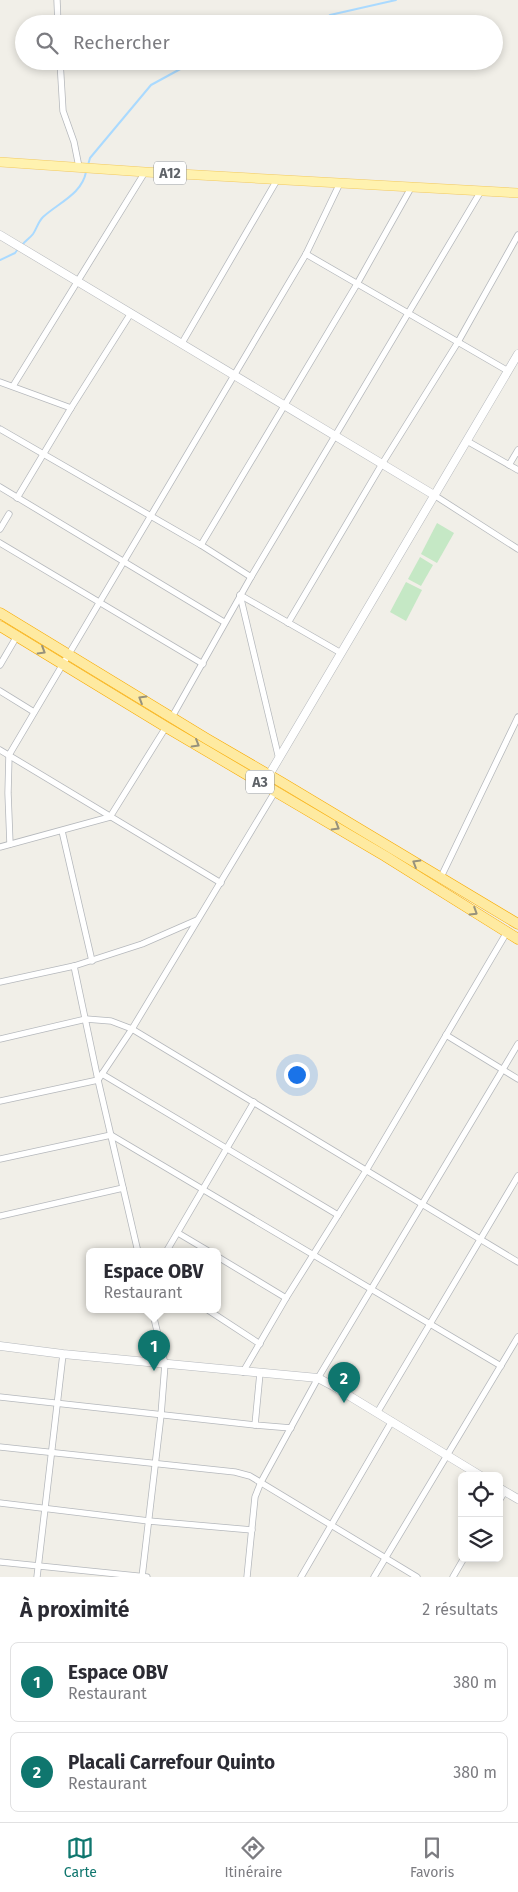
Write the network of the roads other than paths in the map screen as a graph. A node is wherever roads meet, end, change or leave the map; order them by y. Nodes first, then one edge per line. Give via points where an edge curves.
1 (57, 0) edge
2 (58, 15) edge
3 (61, 70) edge
4 (0, 162) edge
5 (79, 167) junction
6 (145, 172) junction
7 (278, 180) junction
8 (340, 182) junction
9 (412, 186) junction
10 (481, 190) junction
11 (518, 193) edge
12 (0, 235) edge
13 (518, 235) edge
14 (306, 254) junction
15 (78, 281) junction
16 (357, 284) junction
17 (131, 313) junction
18 (409, 313) junction
19 (458, 342) junction
20 (182, 343) junction
21 (518, 354) edge
22 (516, 364) edge
23 (508, 371) junction
24 (234, 375) junction
25 (0, 382) edge
26 (13, 386) junction
27 (285, 404) junction
28 (71, 408) junction
29 (0, 429) edge
30 (335, 436) junction
31 (467, 441) junction
32 (518, 450) edge
33 (43, 454) junction
34 (382, 464) junction
35 (509, 465) junction
36 (518, 470) edge
37 (0, 487) edge
38 (434, 495) junction
39 (17, 498) junction
40 (9, 514) dead end
41 (150, 517) junction
42 (0, 529) edge
43 (0, 543) edge
44 (201, 545) junction
45 (518, 549) edge
46 (124, 561) junction
47 (251, 577) junction
48 (240, 595) junction
49 (99, 602) junction
50 (0, 613) edge
51 (224, 622) junction
52 (288, 623) junction
53 (0, 626) edge
54 (17, 636) junction
55 (341, 653) junction
56 (65, 659) junction
57 (202, 664) junction
58 (0, 665) edge
59 (0, 692) edge
60 (34, 712) junction
61 (172, 717) junction
62 (518, 718) edge
63 (166, 727) junction
64 (0, 750) edge
65 (9, 755) junction
66 (279, 759) junction
67 (269, 775) junction
68 (278, 786) junction
69 (8, 793) junction
70 (0, 794) edge
71 (110, 817) junction
72 (62, 830) junction
73 (10, 844) junction
74 (0, 847) edge
75 (441, 878) junction
76 (221, 883) junction
77 (197, 920) junction
78 (518, 924) edge
79 (507, 932) junction
80 (518, 939) edge
81 (92, 960) junction
82 (74, 966) junction
83 (0, 982) edge
84 (86, 1019) junction
85 (132, 1029) junction
86 (446, 1035) junction
87 (0, 1039) edge
88 (518, 1044) edge
89 (502, 1070) junction
90 (102, 1074) junction
91 (518, 1079) edge
92 (98, 1080) junction
93 (0, 1101) edge
94 (254, 1102) junction
95 (111, 1135) junction
96 (227, 1150) junction
97 (0, 1159) edge
98 (367, 1170) junction
99 (518, 1176) edge
100 (123, 1188) junction
101 (203, 1189) junction
102 (422, 1204) junction
103 (338, 1215) junction
104 (0, 1216) edge
105 (178, 1233) junction
106 (479, 1240) junction
107 (137, 1248) edge
108 (169, 1248) edge
109 (203, 1248) edge
110 (313, 1254) junction
111 (221, 1259) edge
112 (518, 1262) edge
113 (372, 1289) junction
114 (286, 1298) junction
115 (153, 1313) edge
116 (213, 1313) edge
117 (430, 1324) junction
118 (518, 1337) edge
119 (260, 1344) junction
120 (0, 1346) edge
121 (512, 1347) junction
122 (518, 1351) edge
123 (63, 1354) junction
124 (165, 1364) junction
125 (500, 1366) junction
126 (243, 1372) junction
127 (260, 1373) junction
128 (318, 1378) junction
129 (0, 1397) edge
130 (56, 1403) junction
131 (376, 1413) junction
132 (162, 1414) junction
133 (392, 1422) junction
134 (255, 1425) junction
135 (292, 1428) junction
136 (0, 1447) edge
137 (51, 1452) junction
138 (447, 1455) junction
139 (156, 1464) junction
140 (475, 1472) edge
141 (261, 1482) junction
142 (503, 1490) edge
143 (518, 1499) edge
144 (0, 1503) edge
145 (45, 1508) junction
146 (149, 1521) junction
147 (331, 1526) junction
148 (252, 1530) junction
149 (385, 1558) junction
150 (0, 1562) edge
151 (462, 1562) edge
152 (38, 1566) junction
153 (37, 1577) edge
154 (142, 1577) edge
155 (147, 1577) edge
156 (247, 1577) edge
157 (302, 1577) edge
158 (374, 1577) edge
159 (417, 1577) edge
160 (453, 1577) edge

1 - 2 street
3 - 5 street via 63,111
4 - 5 main road, A12
5 - 6 main road, A12
6 - 7 main road, A12
6 - 15 street
7 - 8 main road, A12
7 - 20 street
8 - 9 main road, A12
8 - 14 street
9 - 10 main road, A12
9 - 16 street
10 - 11 main road, A12
10 - 18 street
12 - 15 street
13 - 19 street
14 - 16 street
14 - 24 street
15 - 17 street
15 - 26 street
16 - 18 street
16 - 27 street
17 - 20 street
17 - 28 street
18 - 19 street
18 - 30 street
19 - 23 street
19 - 34 street
20 - 24 street
21 - 22 street
22 - 23 street
23 - 31 street
24 - 27 street
24 - 41 street
25 - 26 street
26 - 28 street
27 - 30 street
27 - 44 street
28 - 33 street
29 - 33 street
30 - 34 street
30 - 47 street
31 - 35 street
31 - 38 street
32 - 35 street
33 - 39 street
33 - 41 street
34 - 38 street
34 - 52 street
35 - 36 street
37 - 39 street
38 - 45 street
38 - 55 street
39 - 46 street
40 - 42 street
41 - 44 street
41 - 46 street
43 - 49 street
44 - 47 street
46 - 49 street
46 - 51 street
47 - 48 street
48 - 51 street
48 - 52 street
48 - 66 street
49 - 56 street
49 - 57 street
50 - 56 highway, A3
51 - 57 street
52 - 55 street
53 - 54 highway, A3
54 -> 56 highway, A3
54 - 58 street
55 - 66 street
56 - 60 street
61 -> 56 highway, A3
56 - 63 highway, A3
57 - 61 street
59 - 60 street
60 - 65 street
61 - 67 highway, A3
62 - 75 street
63 -> 68 highway, A3
63 - 71 street
64 - 65 street
65 - 69 street
65 - 71 street
66 - 67 street
67 - 68 highway, A3
75 -> 68 highway, A3
68 - 76 street
68 -> 79 highway, A3
69 - 70 street
69 - 73 street
71 - 72 street
71 - 76 street
72 - 73 street
72 - 81 street
73 - 74 street
75 - 78 highway, A3
76 - 77 street
77 - 81 street via 142,944
77 - 85 street
79 - 80 highway, A3
79 - 86 street
81 - 82 street
82 - 83 street
82 - 84 street
84 - 85 street via 111,1021
84 - 87 street
84 - 92 street
85 - 90 street
85 - 94 street
86 - 89 street
86 - 98 street
88 - 89 street
89 - 91 street
89 - 102 street
90 - 92 street
90 - 96 street
92 - 93 street
92 - 95 street
94 - 96 street
94 - 98 street
95 - 97 street
95 - 100 street
95 - 101 street
96 - 101 street
96 - 103 street
98 - 102 street
98 - 103 street
99 - 106 street
100 - 104 street
100 - 107 street
101 - 105 street
101 - 110 street
102 - 106 street
102 - 113 street
103 - 110 street
105 - 108 street
105 - 109 street
106 - 112 street
106 - 117 street
110 - 113 street
110 - 114 street
111 - 114 street
113 - 117 street
113 - 128 street
114 - 119 street
115 - 124 street
116 - 119 street
117 - 125 street
117 - 131 street
118 - 121 street
119 - 126 street
120 - 123 street
121 - 122 street
121 - 125 street
123 - 124 street
123 - 130 street
124 - 126 street
124 - 132 street
125 - 138 street
126 - 127 street
127 - 128 street
127 - 134 street
128 - 131 street
128 - 135 street
129 - 130 street
130 - 132 street
130 - 137 street
131 - 133 street
132 - 134 street
132 - 139 street
133 - 138 street
133 - 147 street
134 - 135 street
135 - 141 street
136 - 137 street
137 - 139 street
137 - 145 street
138 - 140 street
138 - 149 street
139 - 141 street via 235,1472
139 - 146 street
141 - 147 street
141 - 148 street
142 - 143 street
144 - 145 street
145 - 146 street
145 - 152 street
146 - 148 street
146 - 154 street
147 - 149 street
147 - 157 street
148 - 156 street
149 - 158 street
149 - 159 street
150 - 152 street
151 - 160 street
152 - 153 street
152 - 154 street
154 - 155 street

